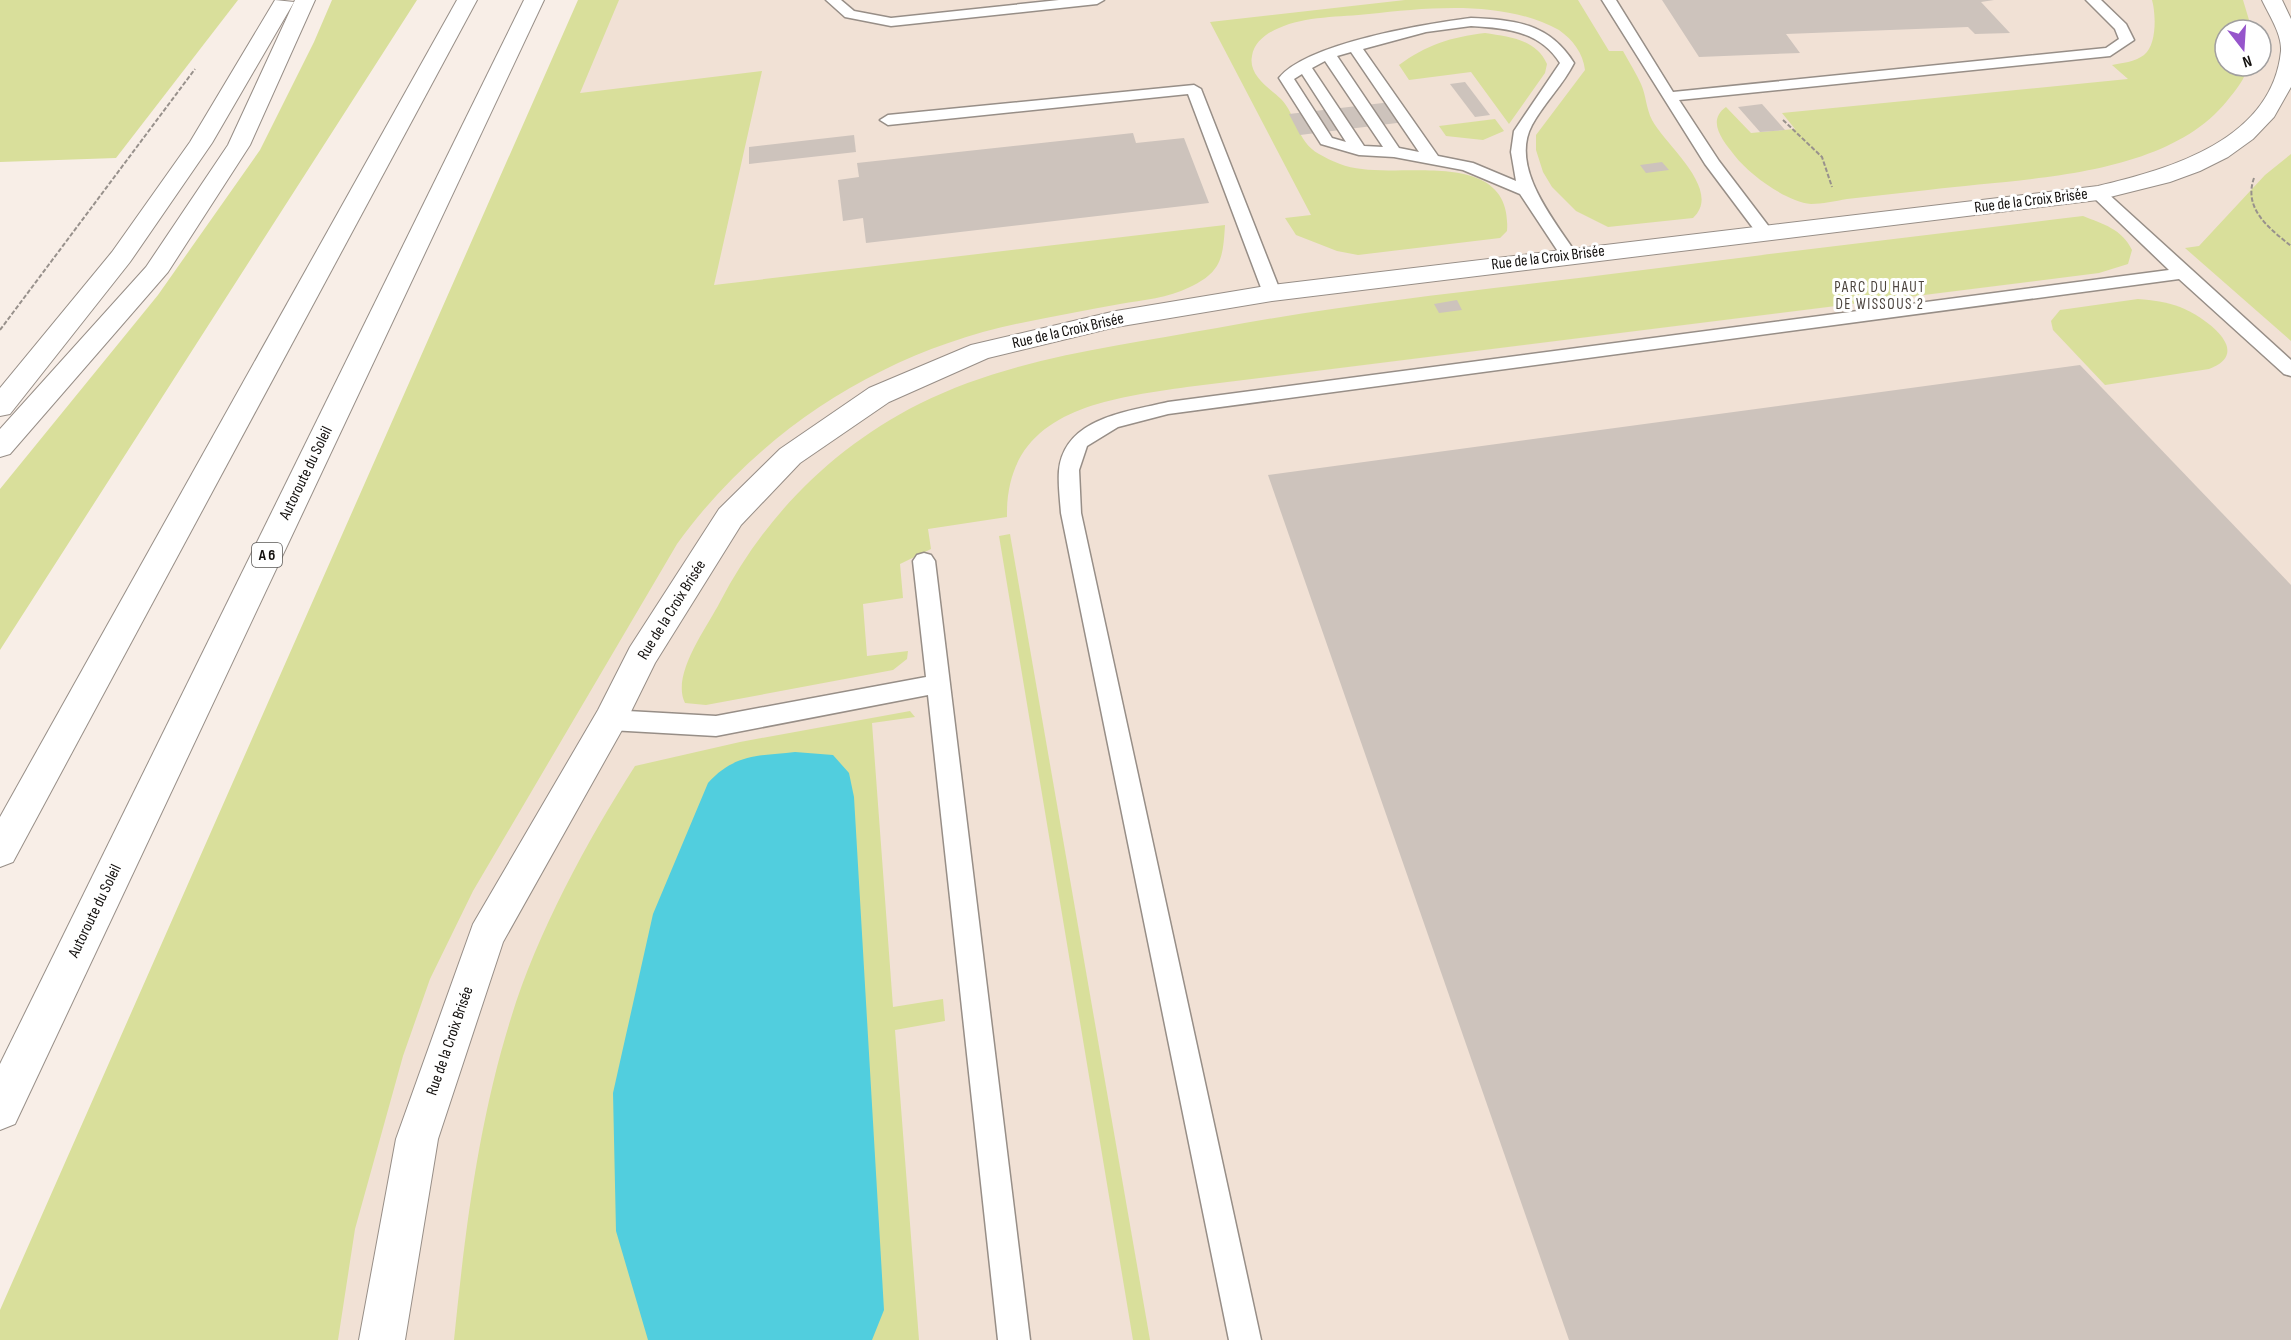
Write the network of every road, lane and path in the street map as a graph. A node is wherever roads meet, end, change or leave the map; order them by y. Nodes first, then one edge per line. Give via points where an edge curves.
1 (285, 0) edge
2 (305, 0) edge
3 (467, 0) edge
4 (534, 0) edge
5 (833, 0) edge
6 (1097, 0) edge
7 (1609, 0) edge
8 (2093, 0) edge
9 (2272, 0) edge
10 (1353, 45) junction
11 (2291, 50) edge
12 (1328, 54) junction
13 (1304, 66) junction
14 (196, 67) dead end
15 (1756, 91) junction
16 (1668, 98) junction
17 (888, 120) dead end
18 (1359, 150) junction
19 (1394, 152) junction
20 (1432, 159) junction
21 (2257, 172) dead end
22 (1526, 191) junction
23 (2098, 192) junction
24 (1835, 195) dead end
25 (1766, 232) junction
26 (2291, 246) edge
27 (1569, 255) junction
28 (2183, 273) junction
29 (1272, 293) junction
30 (0, 330) edge
31 (2291, 370) edge
32 (0, 407) edge
33 (0, 447) edge
34 (924, 561) dead end
35 (939, 684) junction
36 (610, 720) junction
37 (0, 851) edge
38 (0, 1109) edge
39 (382, 1340) edge
40 (1014, 1340) edge
41 (1245, 1340) edge

1 - 32 main road via 194,153 121,257
2 - 33 main road via 239,146 155,272
3 - 37 main road
4 - 38 main road, Autoroute du Soleil / A 6
5 - 6 lane via 849,14 891,22
7 - 16 lane
8 - 15 lane via 2121,27 2127,40 2110,52
9 - 11 main road, Rue de la Croix Brisée via 2289,36
10 - 12 lane
10 - 20 lane
10 - 22 lane via 1471,22 1518,26 1548,38 1567,63 1520,131 1519,156
11 - 23 main road, Rue de la Croix Brisée via 2279,92 2267,113 2225,150 2147,182
12 - 13 lane
12 - 19 lane
13 - 18 lane
13 - 18 lane via 1286,78 1306,112 1326,141
14 - 30 path
15 - 16 lane
15 - 24 path via 1822,157
16 - 25 lane
17 - 29 lane via 1194,89
18 - 19 lane
19 - 20 lane
20 - 22 lane via 1467,166
21 - 26 path via 2249,187 2250,205
22 - 27 lane
23 - 25 main road, Rue de la Croix Brisée
23 - 28 lane
25 - 27 main road, Rue de la Croix Brisée
27 - 29 main road, Rue de la Croix Brisée
28 - 31 lane
28 - 41 lane via 1168,408 1112,422 1078,442 1069,470 1071,513
29 - 36 main road, Rue de la Croix Brisée via 1116,319 980,351 879,395 790,456 730,517 642,656
34 - 35 lane
35 - 36 lane via 716,726
35 - 40 lane
36 - 39 main road, Rue de la Croix Brisée via 486,936 417,1138

